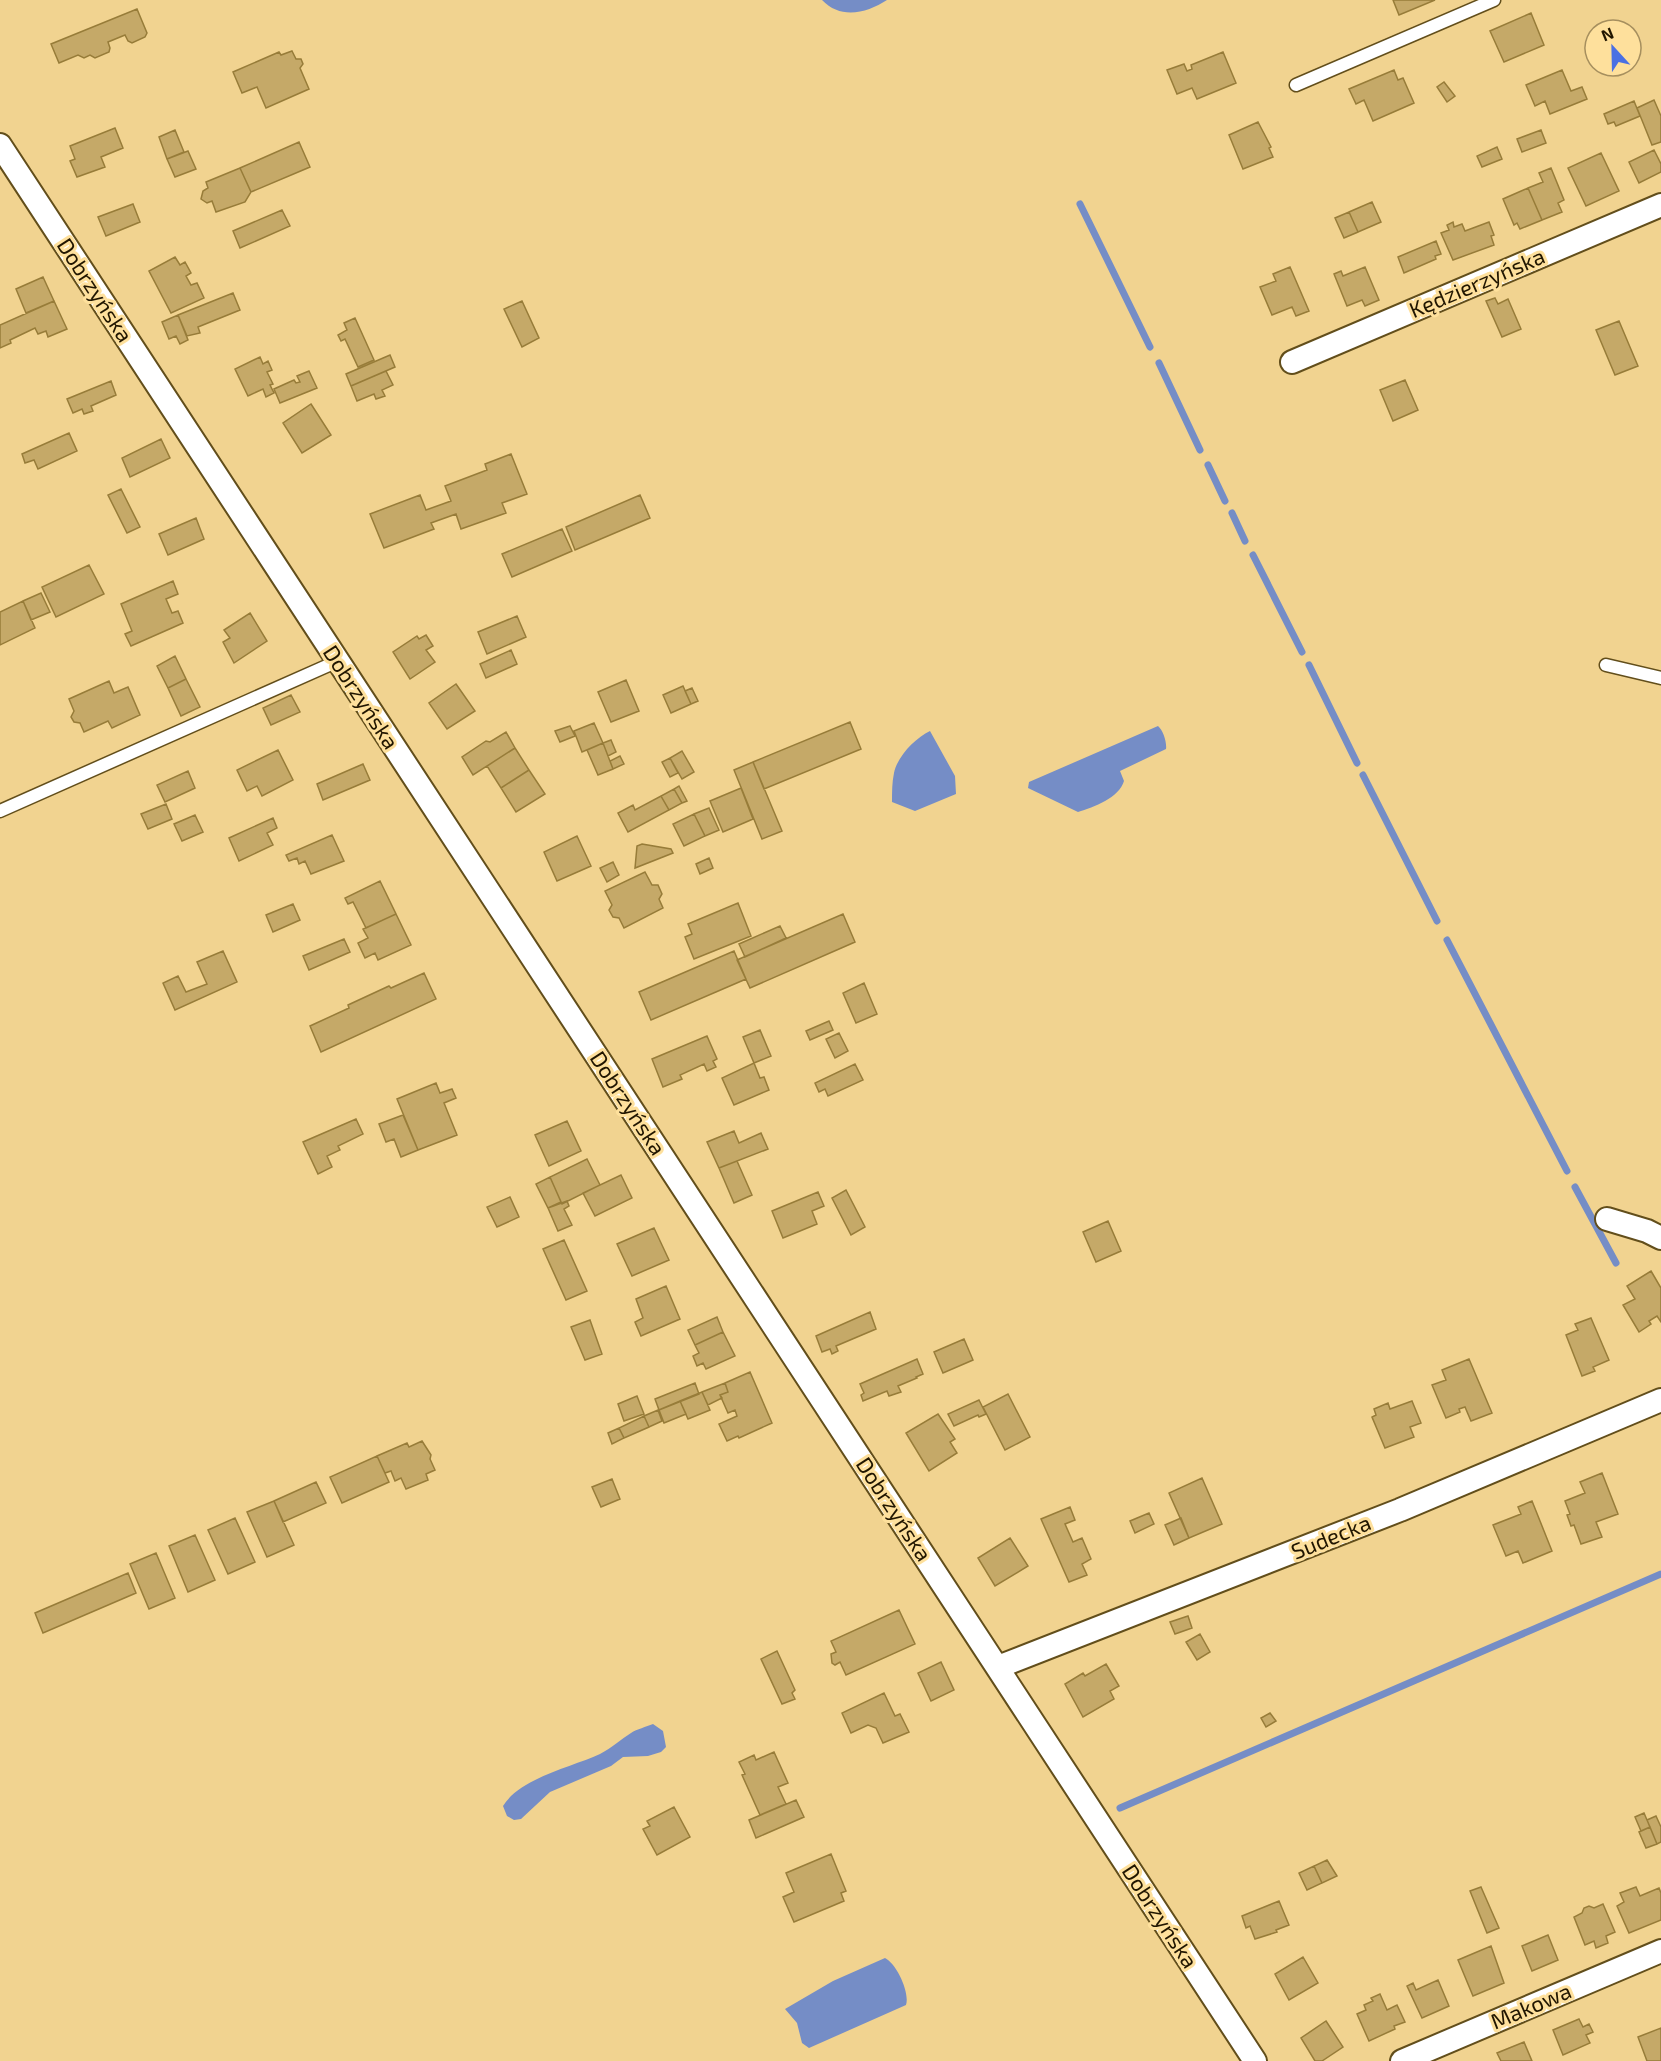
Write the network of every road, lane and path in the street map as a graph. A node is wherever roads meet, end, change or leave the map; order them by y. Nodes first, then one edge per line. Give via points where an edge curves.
1 (1494, 0) edge
2 (1296, 85) dead end
3 (0, 145) edge
4 (1661, 205) edge
5 (1292, 362) dead end
6 (338, 661) junction
7 (1606, 665) dead end
8 (1661, 678) edge
9 (0, 811) edge
10 (1607, 1220) dead end
11 (1661, 1238) edge
12 (1661, 1400) edge
13 (998, 1667) junction
14 (1661, 1951) edge
15 (1255, 2061) edge
16 (1402, 2061) edge

1 - 2 lane
3 - 6 street, Dobrzyńska
4 - 5 street, Kędzierzyńska
6 - 9 lane
6 - 13 street, Dobrzyńska
7 - 8 lane
10 - 11 street
12 - 13 street, Sudecka via 1400,1510
13 - 15 street, Dobrzyńska
14 - 16 street, Makowa

